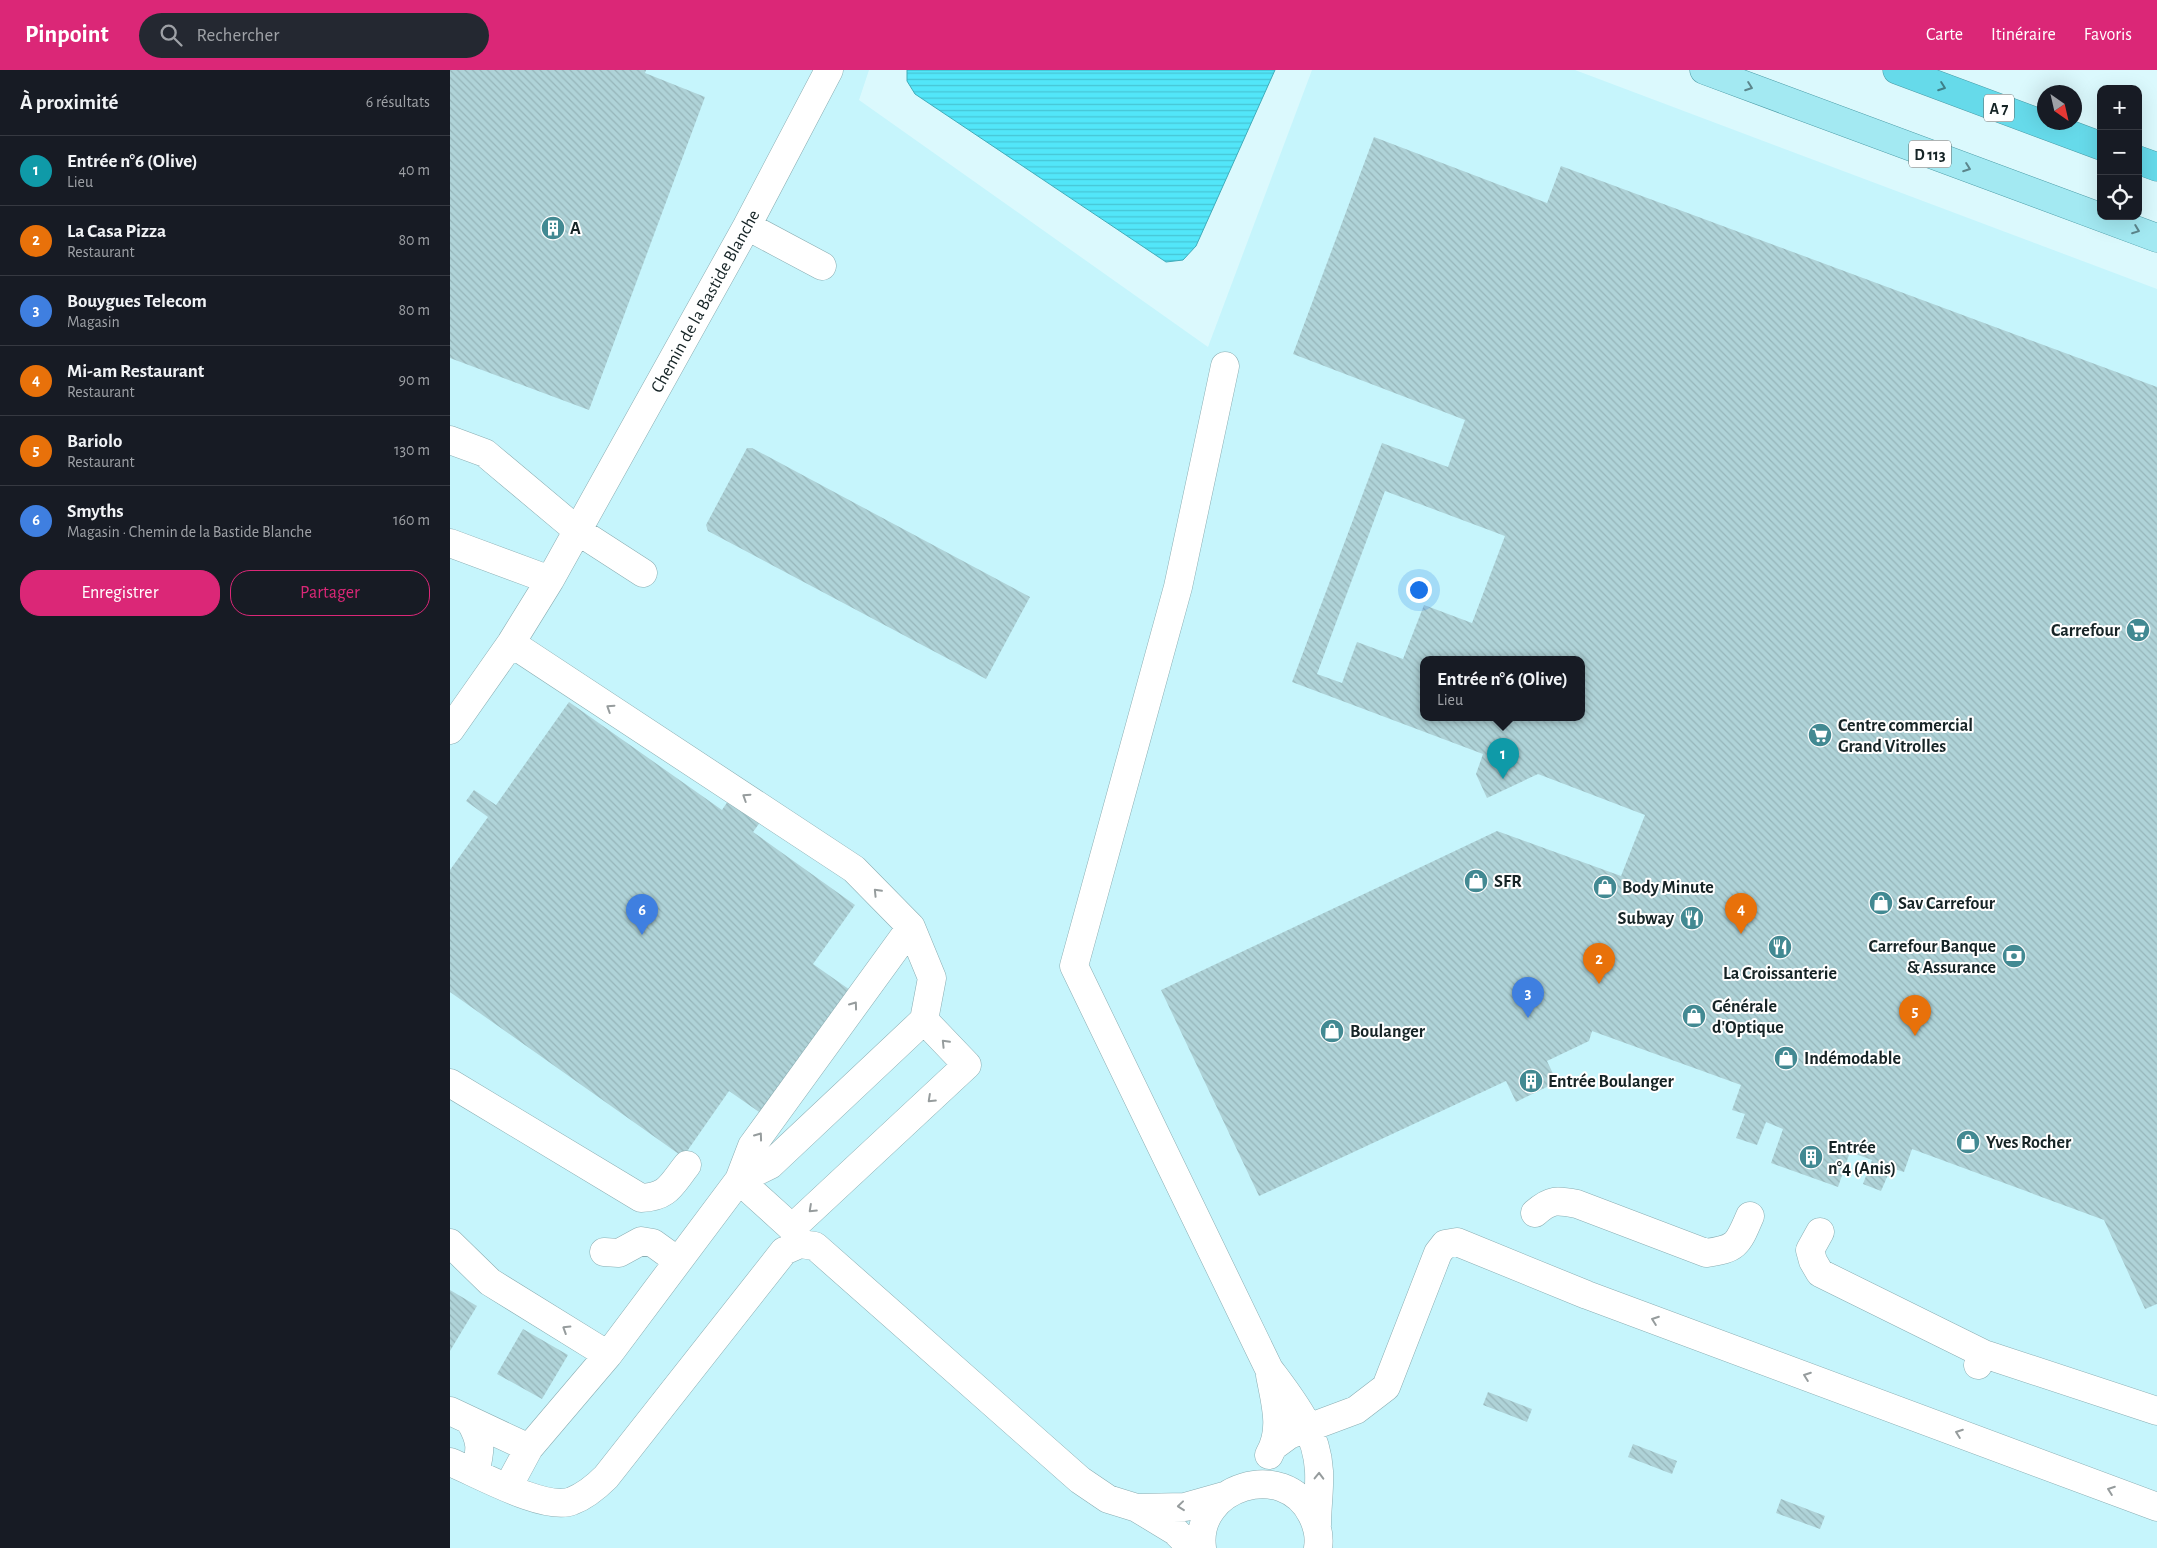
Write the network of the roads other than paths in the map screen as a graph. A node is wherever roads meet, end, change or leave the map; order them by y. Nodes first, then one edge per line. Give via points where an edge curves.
1 (829, 70) edge
2 (1704, 70) edge
3 (1897, 70) edge
4 (2097, 145) edge
5 (2142, 161) edge
6 (2157, 167) edge
7 (747, 226) junction
8 (2157, 238) edge
9 (822, 266) dead end
10 (1225, 366) dead end
11 (450, 440) edge
12 (578, 530) junction
13 (450, 543) edge
14 (643, 573) dead end
15 (550, 580) junction
16 (512, 643) junction
17 (450, 730) edge
18 (911, 927) junction
19 (924, 1020) junction
20 (450, 1083) edge
21 (687, 1164) dead end
22 (739, 1180) junction
23 (1535, 1213) dead end
24 (1750, 1216) dead end
25 (1820, 1232) dead end
26 (796, 1236) junction
27 (450, 1243) edge
28 (604, 1252) dead end
29 (678, 1261) junction
30 (450, 1266) edge
31 (490, 1282) junction
32 (608, 1355) junction
33 (1269, 1369) junction
34 (2157, 1411) edge
35 (460, 1416) edge
36 (1308, 1427) junction
37 (1274, 1446) junction
38 (529, 1448) junction
39 (450, 1462) edge
40 (476, 1473) junction
41 (508, 1487) junction
42 (1233, 1491) junction
43 (2157, 1507) edge
44 (1137, 1508) junction
45 (1317, 1536) edge
46 (1192, 1548) edge
47 (1202, 1548) edge

1 - 7 street, Chemin de la Bastide Blanche
2 -> 8 main road, D 113
3 -> 4 highway, A 7
5 - 6 highway
7 - 9 street
7 - 12 street, Chemin de la Bastide Blanche
10 - 33 street via 1178,587 1074,966
11 - 12 street via 486,453
12 - 14 street
12 - 15 street, Chemin de la Bastide Blanche
13 - 15 street
15 - 16 street, Chemin de la Bastide Blanche
16 - 17 street, Chemin de la Bastide Blanche
18 -> 16 street via 854,869
18 - 19 street via 932,978
22 -> 18 street via 752,1146
19 - 22 street via 770,1165
19 - 26 street via 967,1066
20 - 21 street via 640,1198 656,1197 668,1190
22 - 26 street
22 - 29 street
23 - 24 street via 1558,1200 1577,1204 1706,1252 1726,1250 1740,1240
25 - 34 street via 1810,1250 1820,1273 1981,1359
26 - 41 street via 606,1477 589,1492 570,1502 553,1503 537,1500
26 - 44 street via 815,1246 1080,1480 1108,1499
27 - 31 street
28 - 29 street via 619,1253 641,1241 653,1243
29 - 32 street
30 - 31 street via 468,1277
32 -> 31 street
32 - 38 street
33 - 36 street
33 - 37 street via 1278,1418
35 - 38 street
35 - 40 street via 480,1438
36 - 37 street
43 -> 36 street via 1587,1294 1457,1242 1446,1244 1438,1253 1386,1387 1356,1410
45 -> 36 street via 1319,1470
37 - 42 street via 1261,1467
38 - 41 street
39 - 40 street
40 - 41 street
42 -> 44 street via 1185,1507
42 - 45 street via 1262,1483 1281,1487 1297,1496 1309,1509
42 - 47 street via 1211,1510 1203,1528
44 - 46 street via 1175,1531

